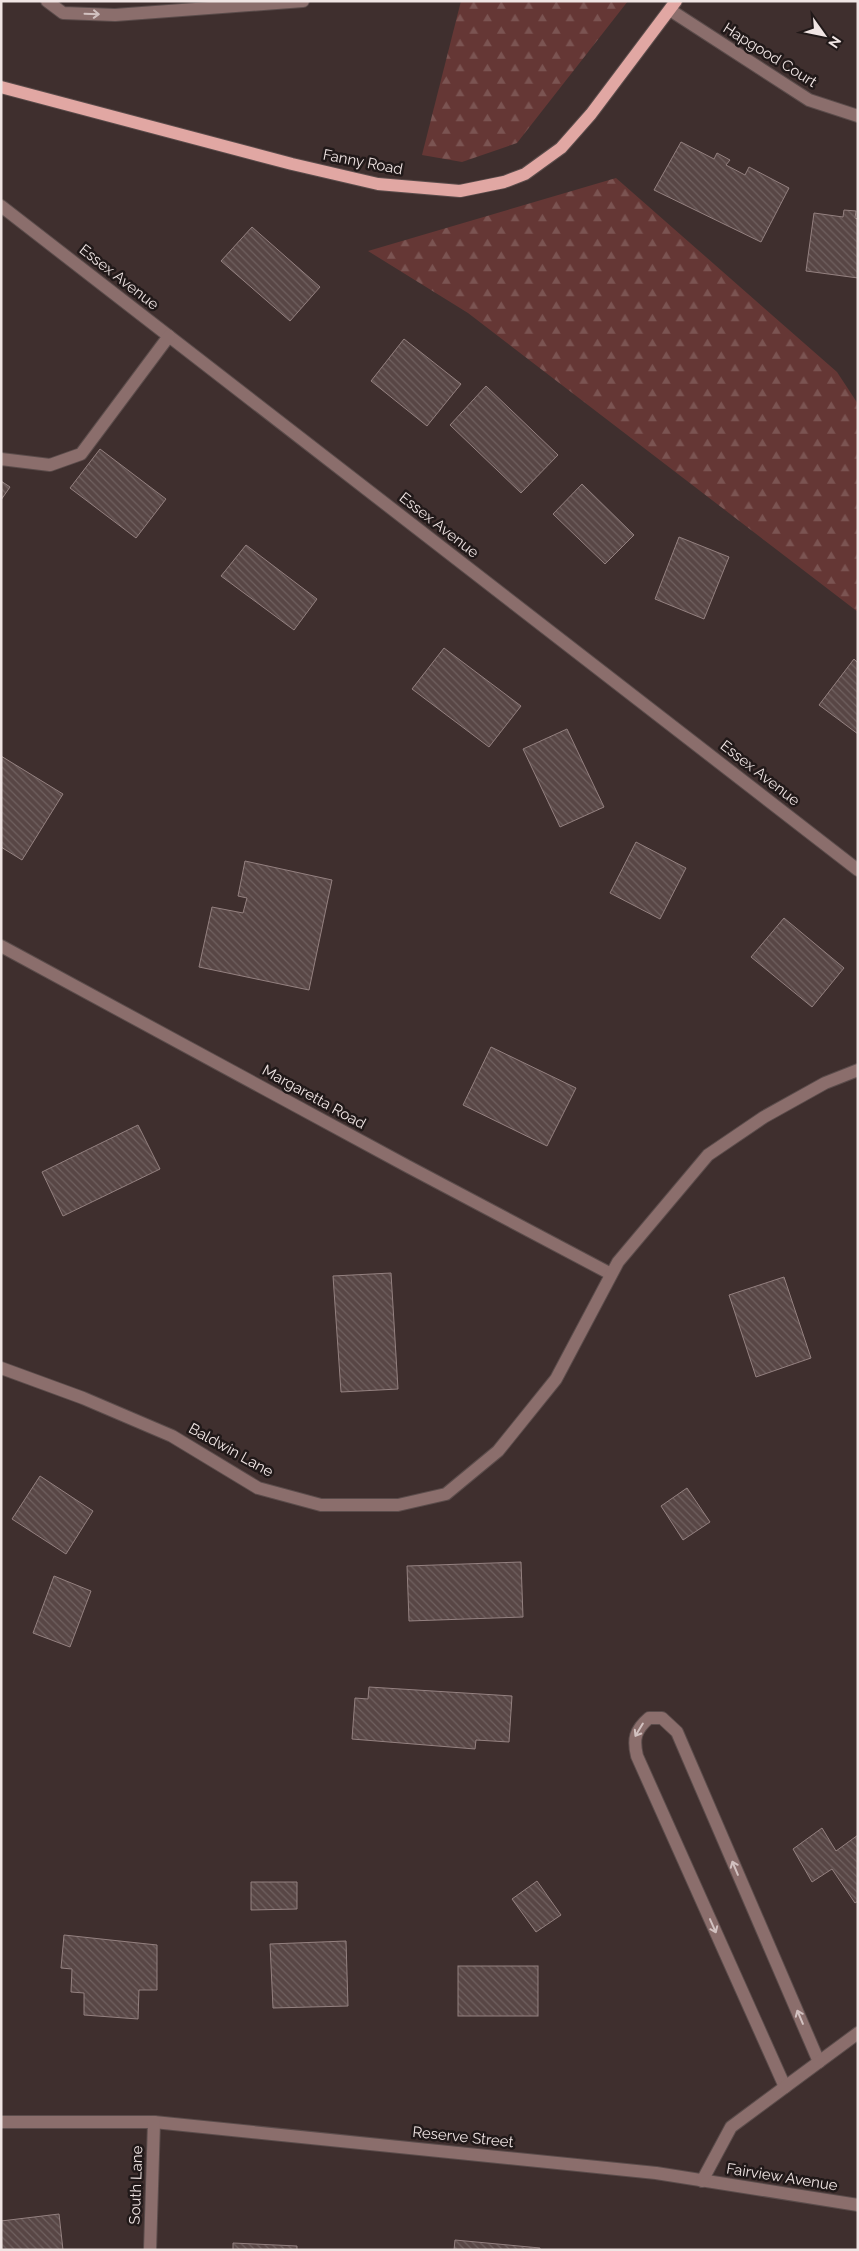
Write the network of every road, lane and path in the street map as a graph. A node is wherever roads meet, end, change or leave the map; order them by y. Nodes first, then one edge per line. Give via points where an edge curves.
1 (47, 1) edge
2 (303, 1) edge
3 (673, 6) edge
4 (1, 87) edge
5 (858, 116) edge
6 (1, 206) edge
7 (169, 336) junction
8 (1, 459) edge
9 (858, 870) edge
10 (1, 946) edge
11 (858, 1070) edge
12 (611, 1274) junction
13 (1, 1368) edge
14 (858, 2034) edge
15 (819, 2062) junction
16 (785, 2087) junction
17 (1, 2122) edge
18 (154, 2122) junction
19 (702, 2181) junction
20 (858, 2205) edge
21 (150, 2250) edge

1 -> 2 street via 63,13 115,15
3 - 4 main road, Fanny Road via 561,148 531,170 504,182 460,191 378,184
3 - 5 street, Hapgood Court via 808,100
6 - 7 street, Essex Avenue
7 - 8 street via 81,454 50,465
7 - 9 street, Essex Avenue
10 - 12 street, Margaretta Road
11 - 12 street, Baldwin Lane via 825,1083 764,1117 708,1155
12 - 13 street, Baldwin Lane via 556,1379 498,1451 446,1494 398,1504 321,1505 258,1488 172,1436
14 - 15 street
15 - 16 street
15 -> 16 street via 676,1732 662,1718 649,1718 638,1728 633,1742 637,1756
16 - 19 street via 731,2127
17 - 18 street, Reserve Street
18 - 19 street, Reserve Street via 656,2173
18 - 21 street, South Lane
19 - 20 street, Fairview Avenue

